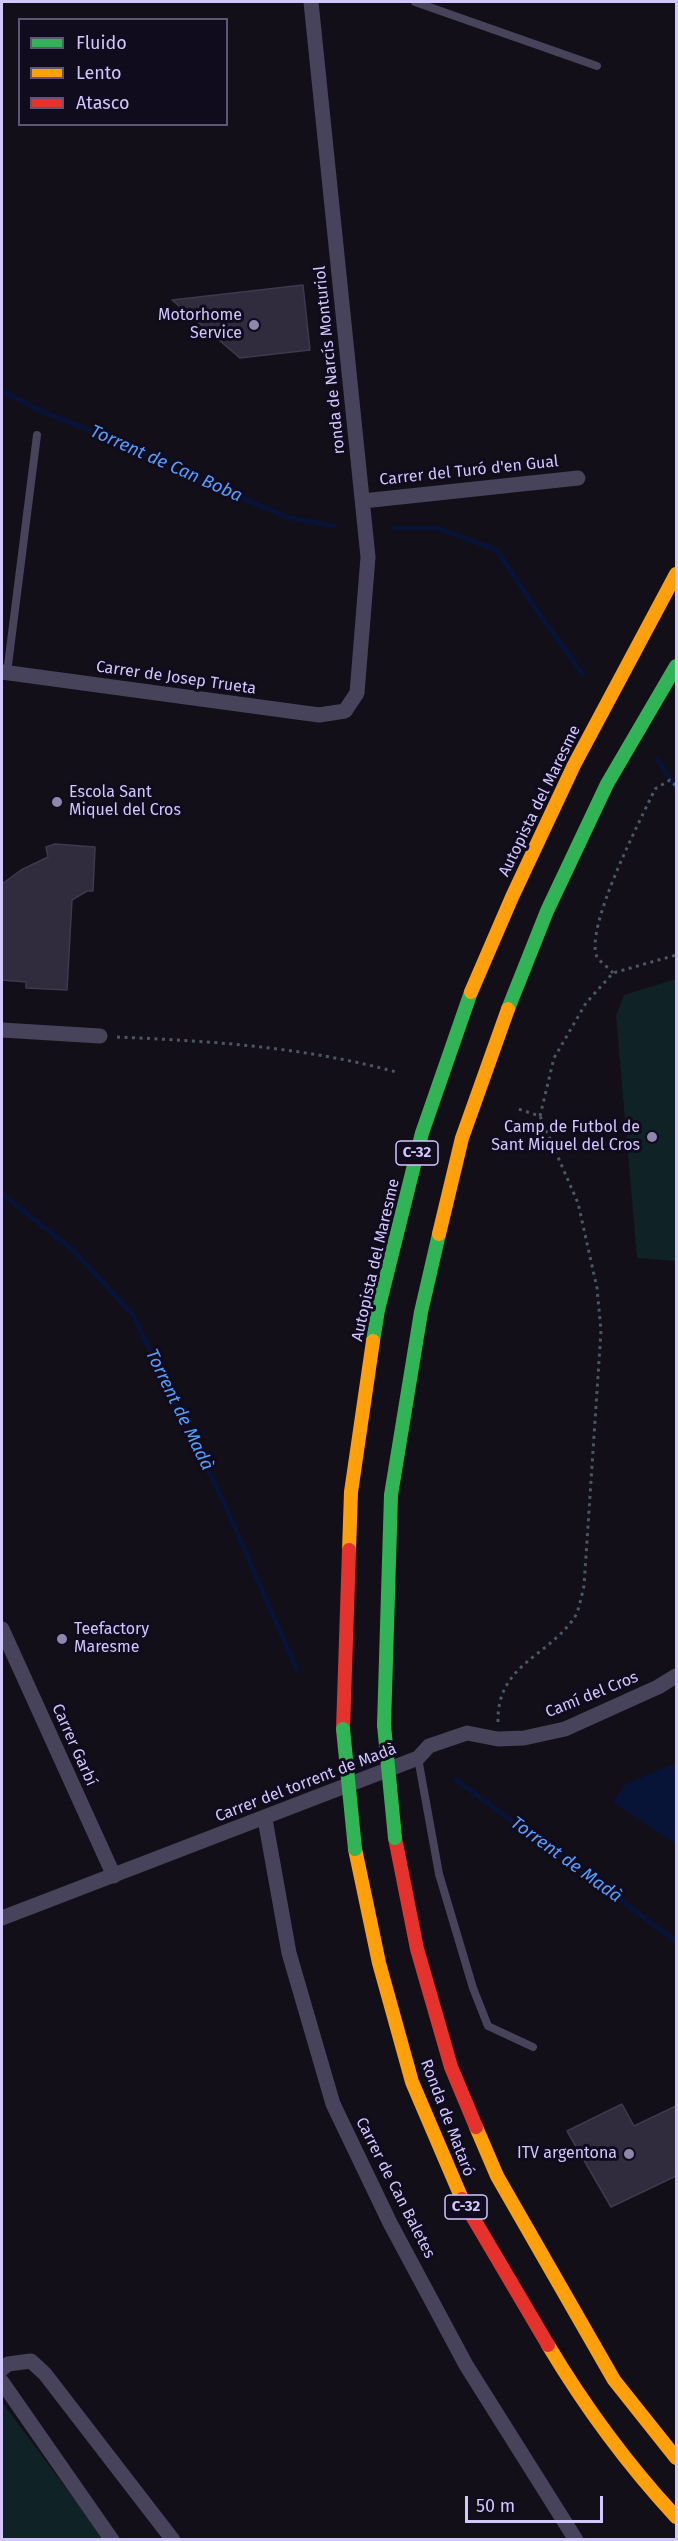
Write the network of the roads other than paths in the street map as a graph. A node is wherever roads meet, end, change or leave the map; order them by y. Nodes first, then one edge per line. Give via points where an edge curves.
1 (311, 2) edge
2 (415, 2) edge
3 (597, 66) dead end
4 (37, 435) dead end
5 (578, 478) dead end
6 (363, 501) junction
7 (676, 574) edge
8 (676, 666) edge
9 (4, 673) edge
10 (345, 711) joint
11 (2, 1030) edge
12 (100, 1036) road end
13 (2, 1629) edge
14 (676, 1676) edge
15 (418, 1758) junction
16 (265, 1819) junction
17 (355, 1849) joint
18 (114, 1876) junction
19 (2, 1918) edge
20 (533, 2047) dead end
21 (2, 2369) edge
22 (2, 2382) edge
23 (676, 2458) edge
24 (676, 2517) edge
25 (112, 2540) edge
26 (173, 2540) edge
27 (576, 2540) edge

1 - 6 street, ronda de Narcís Monturiol
2 - 3 lane
4 - 9 lane
5 - 6 street, Carrer del Turó d'en Gual
6 - 10 street, ronda de Narcís Monturiol via 368,557 365,608 357,693
7 - 17 highway, Autopista del Maresme / C-32, bridge via 574,765 512,897 462,1013 422,1133 378,1310 351,1492 343,1730
8 - 23 highway, Ronda de Mataró / C-32, bridge via 607,784 547,911 501,1025 462,1138 421,1312 391,1495 384,1725 395,1838 417,1949 451,2067 497,2176 615,2380
9 - 10 street, Carrer de Josep Trueta via 318,715
11 - 12 street
13 - 18 street, Carrer Garbí
14 - 15 street, Camí del Cros via 565,1729 524,1738 498,1739 467,1733 429,1746
15 - 16 street, Carrer del torrent de Madà
15 - 20 lane, Carrer del torrent de Madà via 439,1874 488,2026
16 - 18 street, Carrer del torrent de Madà
16 - 27 street, Carrer de Can Baletes via 288,1953 333,2104 390,2223 466,2365
17 - 24 highway, Ronda de Mataró / C-32 via 379,1963 412,2082 459,2195 581,2400
18 - 19 street, Carrer del torrent de Madà
21 - 26 street via 8,2364 31,2361 45,2374
22 - 25 street

